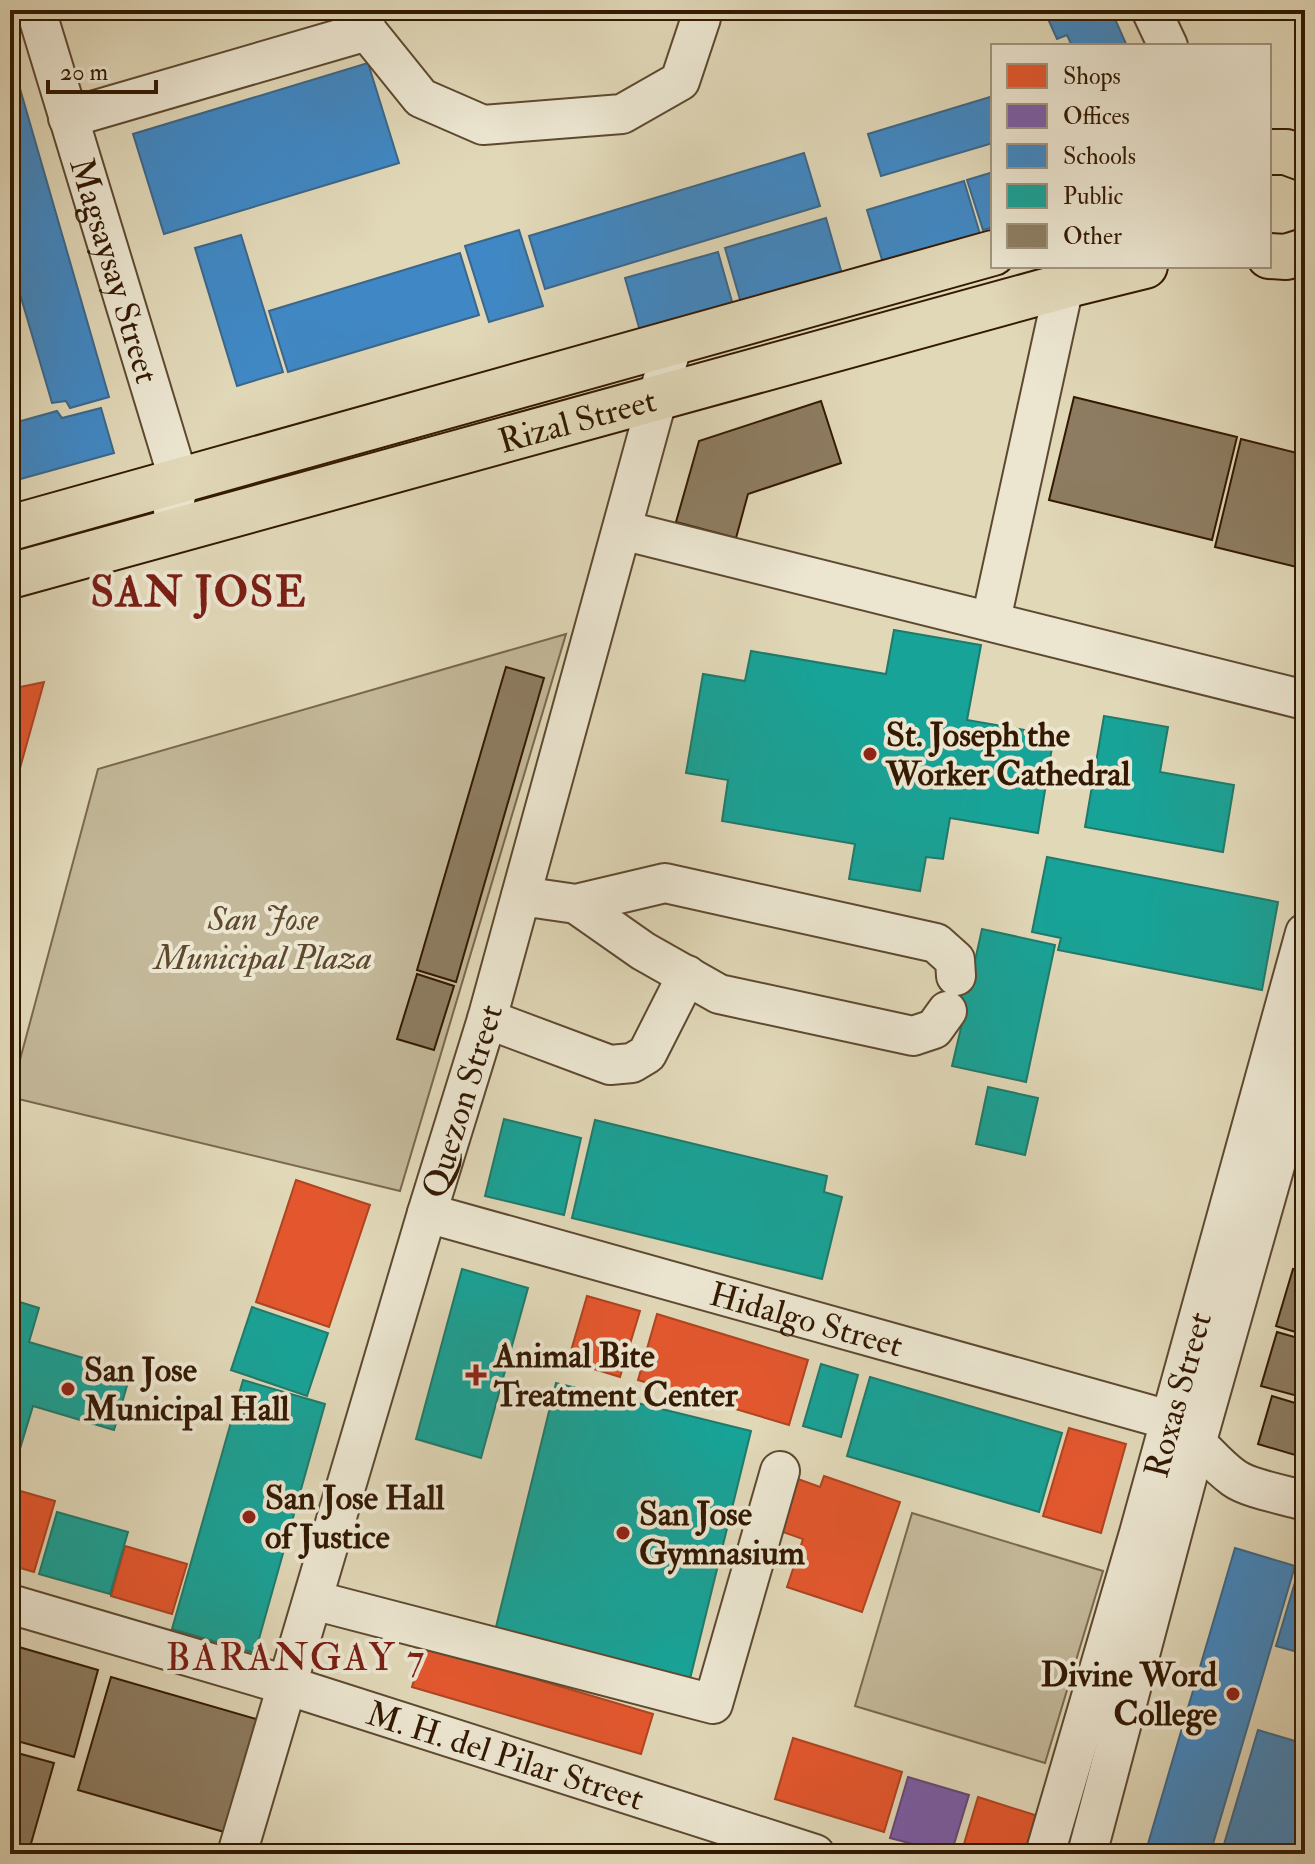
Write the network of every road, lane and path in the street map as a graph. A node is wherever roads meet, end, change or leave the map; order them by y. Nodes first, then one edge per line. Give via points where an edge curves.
1 (36, 10) edge
2 (699, 10) edge
3 (1151, 10) edge
4 (364, 20) edge
5 (1167, 44) edge
6 (68, 118) junction
7 (1271, 152) edge
8 (1305, 159) edge
9 (1305, 252) edge
10 (991, 254) edge
11 (1271, 256) edge
12 (1137, 268) edge
13 (1064, 286) junction
14 (673, 342) junction
15 (658, 398) junction
16 (179, 481) junction
17 (10, 528) edge
18 (622, 530) junction
19 (169, 532) junction
20 (10, 576) edge
21 (991, 620) junction
22 (1305, 700) edge
23 (521, 896) junction
24 (576, 904) junction
25 (1305, 933) edge
26 (687, 975) junction
27 (487, 1019) junction
28 (1294, 1075) edge
29 (427, 1213) junction
30 (1183, 1431) junction
31 (780, 1471) dead end
32 (1305, 1501) edge
33 (313, 1600) junction
34 (10, 1604) edge
35 (286, 1685) junction
36 (250, 1851) edge
37 (815, 1854) edge
38 (1045, 1854) edge
39 (1087, 1854) edge

1 - 6 street, Magsaysay Street
2 - 4 street via 701,18 680,81 622,114 483,125 421,98
3 - 5 street
4 - 6 street
6 - 16 street, Magsaysay Street
7 - 8 main road
9 - 11 main road
10 - 14 main road, Rizal Street
12 - 13 main road, Rizal Street
13 - 15 main road, Rizal Street
13 - 21 street
14 - 15 street, Quezon Street
14 - 16 main road, Rizal Street
15 - 18 street, Quezon Street
15 - 19 main road, Rizal Street
16 - 17 main road, Rizal Street
16 - 19 street, Magsaysay Street
18 - 21 street
18 - 23 street, Quezon Street
19 - 20 main road, Rizal Street
21 - 22 street
23 - 24 street
23 - 27 street, Quezon Street
24 - 26 street
24 - 26 street via 665,883 936,943 955,960 951,993 934,1029 913,1036 719,994
25 - 28 street, Roxas Street
26 - 27 street via 647,1054 632,1063 610,1065
27 - 29 street, Quezon Street
28 - 30 street, Roxas Street
29 - 30 street, Hidalgo Street
29 - 33 street, Quezon Street
30 - 32 street via 1236,1480
30 - 38 street, Roxas Street via 1135,1548
30 - 39 street, Roxas Street
31 - 33 street via 713,1704
33 - 35 street, Quezon Street
34 - 35 street, M. H. del Pilar Street
35 - 36 street, Quezon Street
35 - 37 street, M. H. del Pilar Street

